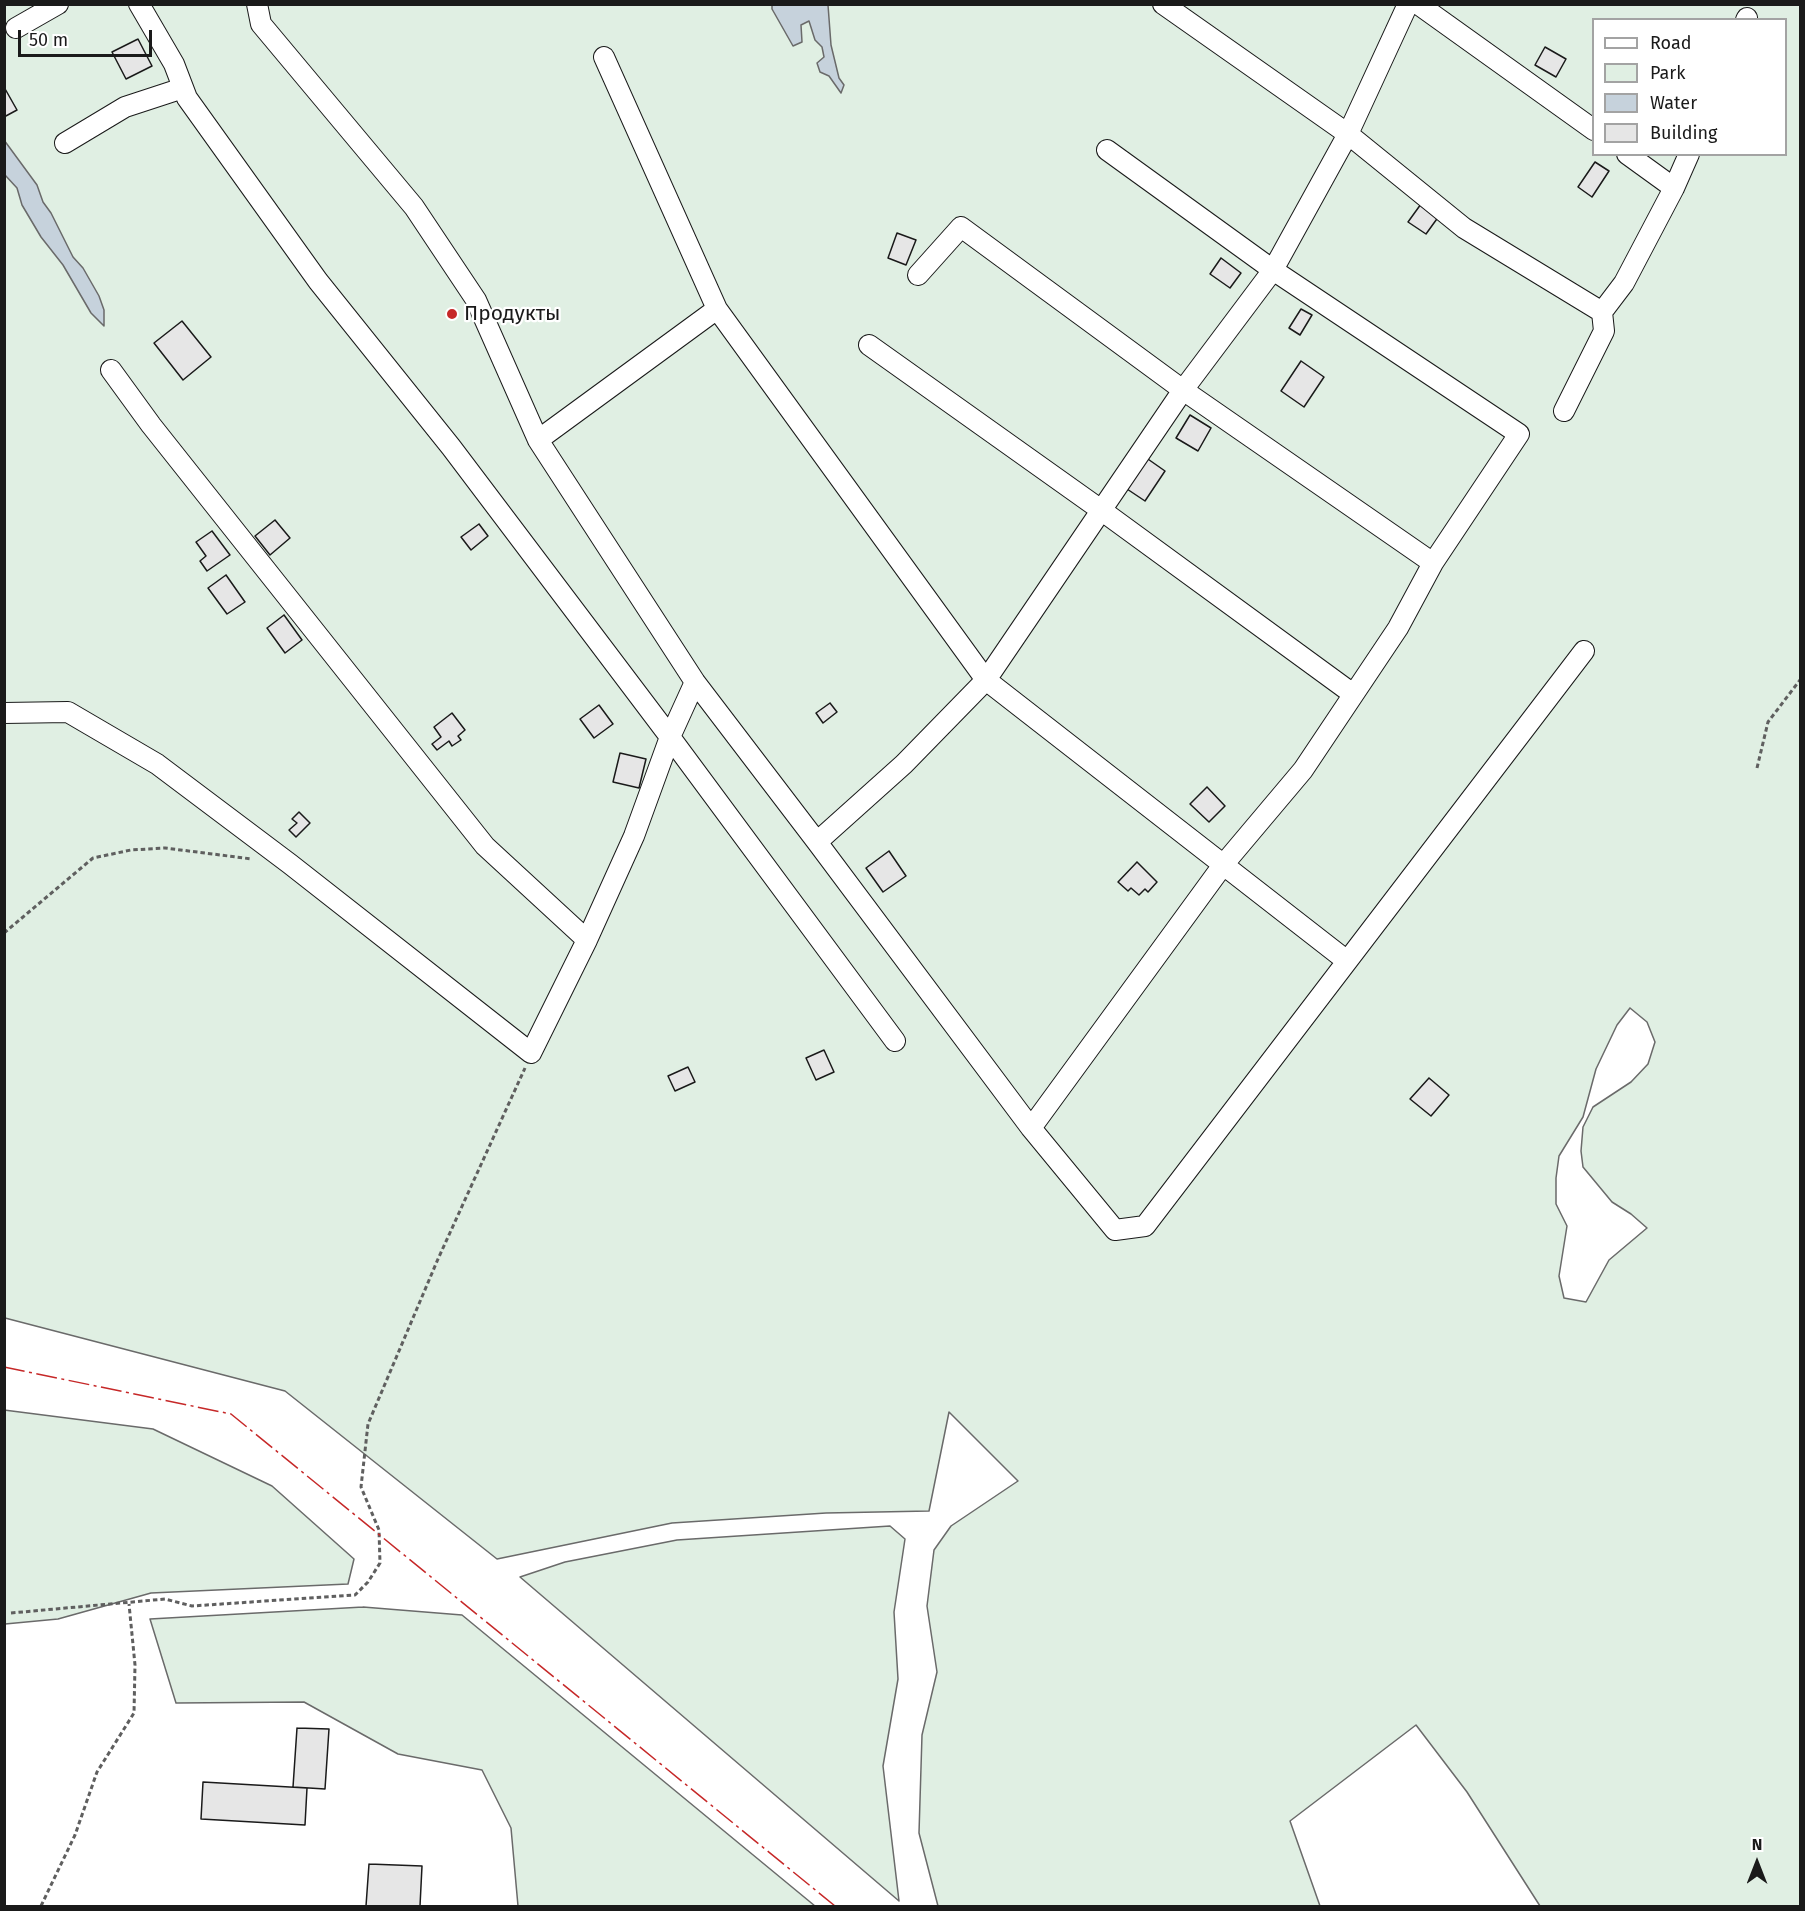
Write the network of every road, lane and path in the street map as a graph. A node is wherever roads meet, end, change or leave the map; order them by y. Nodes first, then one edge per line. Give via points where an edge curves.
1 (58, 4) edge
2 (139, 4) edge
3 (257, 4) edge
4 (1163, 4) edge
5 (1408, 4) edge
6 (1418, 4) edge
7 (16, 28) dead end
8 (604, 57) dead end
9 (183, 88) junction
10 (1592, 129) edge
11 (1348, 134) junction
12 (65, 143) dead end
13 (1107, 150) dead end
14 (1630, 156) edge
15 (1688, 156) edge
16 (1674, 188) junction
17 (1273, 270) junction
18 (918, 275) dead end
19 (717, 309) junction
20 (1602, 312) junction
21 (869, 345) dead end
22 (111, 370) dead end
23 (1183, 390) junction
24 (1564, 411) dead end
25 (538, 440) junction
26 (1101, 510) junction
27 (1433, 563) junction
28 (1584, 651) dead end
29 (986, 680) junction
30 (1800, 680) edge
31 (695, 682) junction
32 (1353, 694) junction
33 (4, 713) edge
34 (670, 737) junction
35 (1757, 768) dead end
36 (817, 842) junction
37 (256, 859) dead end
38 (1224, 865) junction
39 (4, 933) edge
40 (587, 940) junction
41 (1347, 961) junction
42 (894, 1041) dead end
43 (531, 1053) junction
44 (1031, 1128) junction
45 (129, 1603) junction
46 (11, 1613) dead end
47 (41, 1906) edge

1 - 7 street
2 - 9 street via 174,64
3 - 25 street via 261,24 414,207 476,300
4 - 11 street
5 - 11 street
6 - 10 street
8 - 19 street
9 - 12 street via 125,107
9 - 34 street via 318,281 452,447
11 - 17 street
11 - 20 street via 1464,228
13 - 17 street
14 - 16 street
15 - 16 street
16 - 20 street via 1624,283
17 - 23 street
17 - 27 street via 1519,434
18 - 23 street via 961,227
19 - 25 street
19 - 29 street
20 - 24 street via 1604,331
21 - 26 street
22 - 40 street via 485,846
23 - 26 street
23 - 27 street
25 - 31 street
26 - 29 street
26 - 32 street
27 - 32 street via 1398,628
28 - 41 street
29 - 36 street via 904,764
29 - 38 street
30 - 35 path via 1768,722
31 - 34 street
31 - 36 street
32 - 38 street via 1303,770
33 - 43 street via 68,712 157,764
34 - 40 street via 634,836
34 - 42 street
36 - 44 street
37 - 39 path via 165,848 93,858
38 - 41 street
38 - 44 street
40 - 43 street
41 - 44 street via 1144,1226 1115,1230
43 - 45 path via 368,1424 362,1487 379,1530 380,1563 368,1582 355,1596 192,1606 165,1599
45 - 46 path
45 - 47 path via 135,1665 134,1713 97,1772 75,1835

